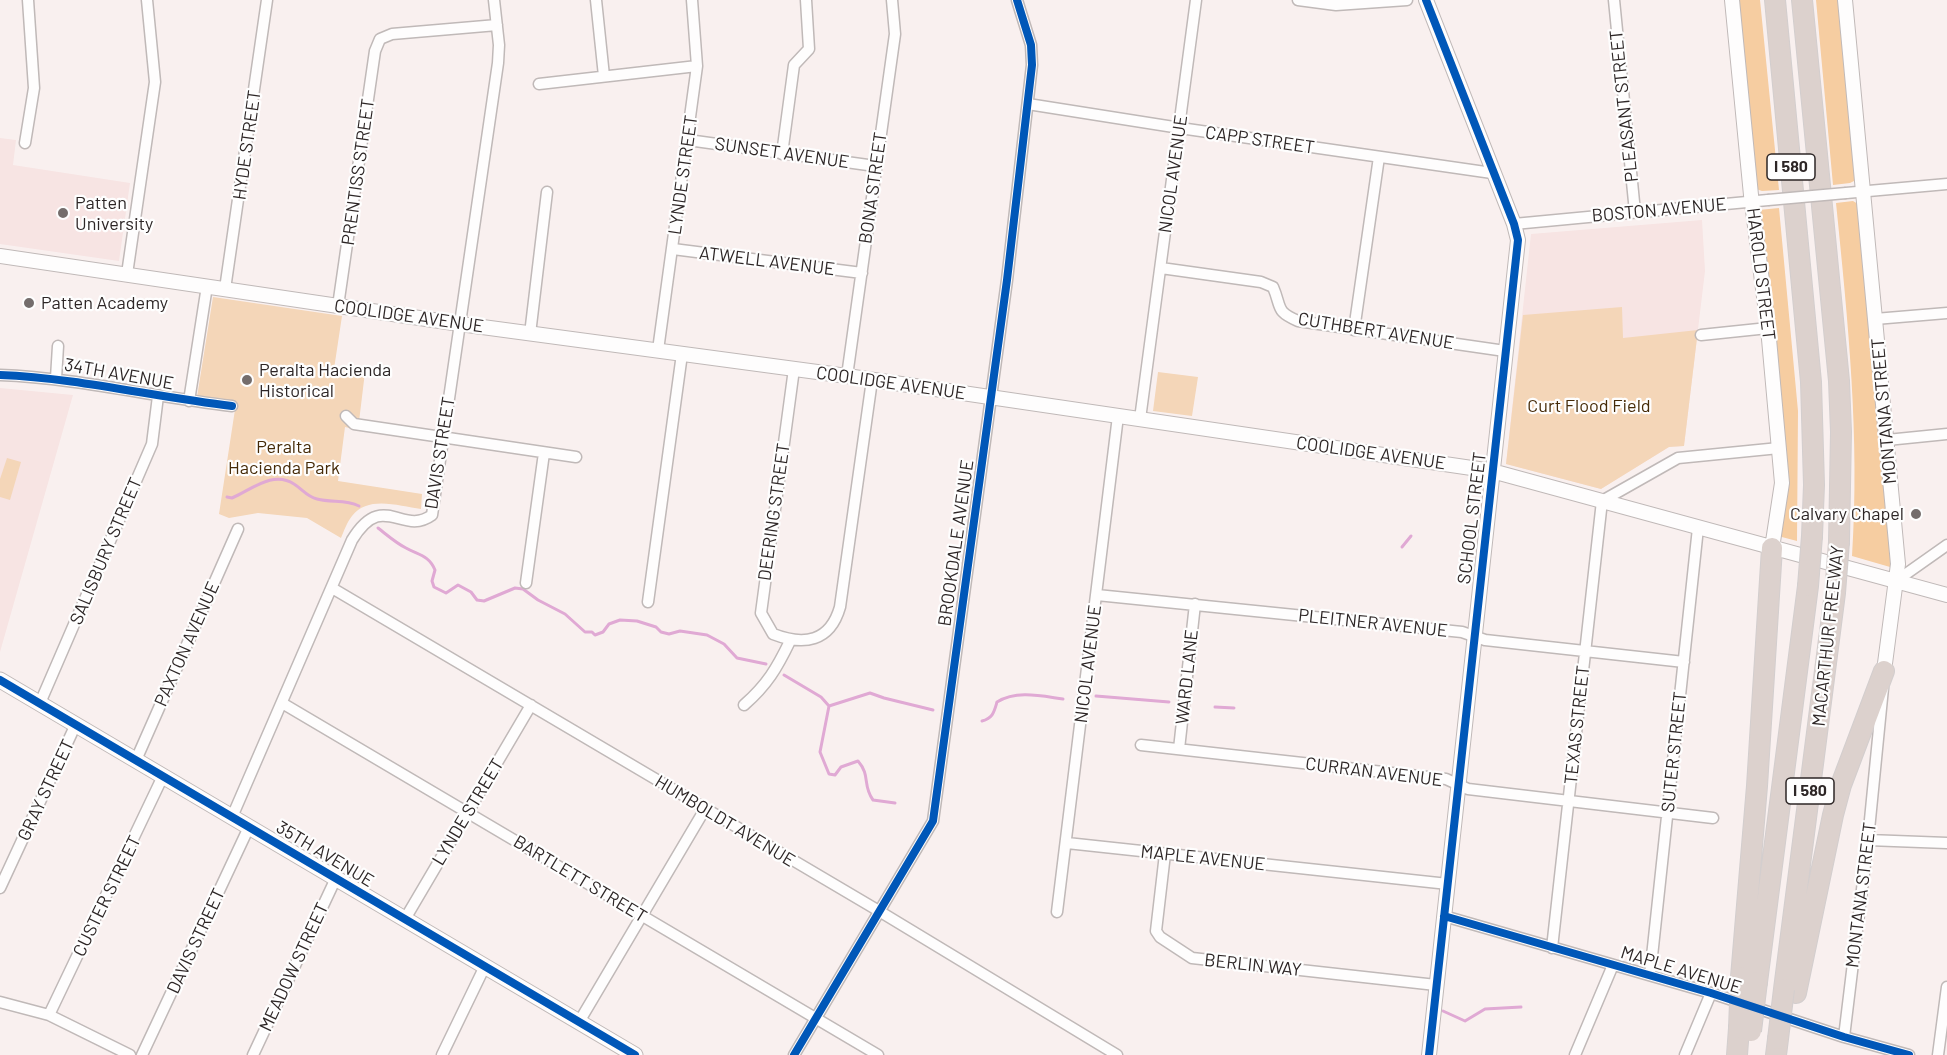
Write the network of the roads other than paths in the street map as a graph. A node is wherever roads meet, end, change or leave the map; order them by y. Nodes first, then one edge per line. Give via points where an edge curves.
1 (28, 0) edge
2 (147, 0) edge
3 (267, 0) edge
4 (494, 0) edge
5 (596, 0) edge
6 (692, 0) edge
7 (806, 0) edge
8 (891, 0) edge
9 (1017, 0) edge
10 (1196, 0) edge
11 (1298, 0) edge
12 (1407, 0) edge
13 (1426, 0) edge
14 (1614, 0) edge
15 (1732, 0) edge
16 (1775, 0) edge
17 (1802, 0) edge
18 (1845, 0) edge
19 (497, 25) junction
20 (698, 66) junction
21 (604, 76) junction
22 (539, 84) dead end
23 (1028, 104) junction
24 (1179, 128) junction
25 (688, 140) junction
26 (25, 143) dead end
27 (782, 154) junction
28 (1379, 157) junction
29 (875, 166) junction
30 (1492, 173) junction
31 (1947, 184) edge
32 (1863, 191) junction
33 (547, 192) dead end
34 (1752, 202) junction
35 (1635, 212) junction
36 (1514, 224) junction
37 (673, 249) junction
38 (0, 256) edge
39 (1161, 268) junction
40 (862, 273) junction
41 (127, 274) junction
42 (207, 286) junction
43 (225, 289) junction
44 (338, 306) junction
45 (1947, 313) edge
46 (1875, 319) junction
47 (460, 324) junction
48 (1768, 328) junction
49 (1354, 330) junction
50 (530, 334) junction
51 (1701, 335) dead end
52 (58, 346) dead end
53 (658, 350) junction
54 (1505, 351) junction
55 (682, 354) junction
56 (794, 369) junction
57 (0, 375) edge
58 (847, 376) junction
59 (56, 378) junction
60 (872, 380) junction
61 (158, 396) junction
62 (991, 398) junction
63 (189, 401) junction
64 (232, 406) dead end
65 (346, 416) dead end
66 (1118, 416) junction
67 (1140, 419) junction
68 (1947, 434) edge
69 (443, 436) junction
70 (1887, 440) junction
71 (1779, 448) junction
72 (544, 453) junction
73 (576, 458) dead end
74 (1492, 471) junction
75 (1602, 501) junction
76 (1698, 528) junction
77 (238, 529) dead end
78 (1947, 545) edge
79 (1772, 548) junction
80 (1896, 581) junction
81 (526, 584) dead end
82 (332, 588) junction
83 (1097, 595) junction
84 (1947, 596) edge
85 (648, 602) dead end
86 (1195, 604) junction
87 (1473, 636) junction
88 (790, 641) junction
89 (1586, 651) junction
90 (1684, 662) junction
91 (1884, 671) junction
92 (0, 680) edge
93 (40, 703) junction
94 (282, 703) junction
95 (531, 705) junction
96 (744, 705) dead end
97 (76, 724) junction
98 (1141, 745) dead end
99 (1179, 749) junction
100 (136, 760) junction
101 (163, 776) junction
102 (1457, 783) junction
103 (1569, 800) junction
104 (705, 808) junction
105 (1668, 811) junction
106 (467, 812) junction
107 (232, 817) junction
108 (1713, 818) dead end
109 (249, 827) junction
110 (1868, 840) junction
111 (1066, 843) junction
112 (1947, 843) edge
113 (1165, 854) junction
114 (336, 878) junction
115 (1448, 884) junction
116 (0, 888) edge
117 (879, 911) junction
118 (1057, 912) dead end
119 (643, 916) junction
120 (1444, 916) junction
121 (405, 919) junction
122 (1552, 948) junction
123 (1613, 965) junction
124 (485, 966) junction
125 (1650, 975) junction
126 (1749, 979) junction
127 (1436, 985) junction
128 (1947, 987) edge
129 (1790, 991) junction
130 (1711, 993) junction
131 (0, 1002) edge
132 (49, 1015) junction
133 (816, 1018) junction
134 (579, 1022) junction
135 (1745, 1030) junction
136 (1844, 1037) junction
137 (1781, 1047) edge
138 (1903, 1054) edge
139 (130, 1055) edge
140 (142, 1055) edge
141 (253, 1055) edge
142 (441, 1055) edge
143 (635, 1055) edge
144 (794, 1055) edge
145 (878, 1055) edge
146 (1117, 1055) edge
147 (1429, 1055) edge
148 (1575, 1055) edge
149 (1685, 1055) edge
150 (1737, 1055) edge
151 (1748, 1055) edge
152 (1938, 1055) edge

1 - 26 street via 34,88
2 - 41 street via 155,82
3 - 43 street, HYDE STREET
4 - 19 street, DAVIS STREET
5 - 21 street
6 - 20 street, LYNDE STREET
7 - 27 street via 809,49 795,65
8 - 29 street, BONA STREET via 895,34
9 - 23 street, BROOKDALE AVENUE via 1031,45
10 - 24 street, NICOL AVENUE
11 - 12 street via 1336,6
13 - 30 street, SCHOOL STREET
14 - 35 street, PLEASANT STREET
15 - 34 street, HAROLD STREET
16 - 126 highway, MACARTHUR FREEWAY / I 580, bridge via 1810,382 1814,485 1808,586
17 - 129 highway, MACARTHUR FREEWAY / I 580, bridge via 1841,432 1835,593
18 - 32 street, MONTANA STREET
19 - 44 street, PRENTISS STREET via 392,34 380,39 375,51
19 - 47 street, DAVIS STREET via 498,63
20 - 21 street
20 - 25 street, LYNDE STREET
21 - 22 street
23 - 24 street, CAPP STREET
23 - 62 street, BROOKDALE AVENUE
24 - 28 street, CAPP STREET
24 - 39 street, NICOL AVENUE
25 - 27 street, SUNSET AVENUE
25 - 37 street, LYNDE STREET
27 - 29 street, SUNSET AVENUE
28 - 30 street, CAPP STREET
28 - 49 street
29 - 40 street, BONA STREET
30 - 36 street, SCHOOL STREET
31 - 32 street, BOSTON AVENUE
32 - 34 street, BOSTON AVENUE, bridge
32 - 46 street, MONTANA STREET
33 - 50 street
34 - 35 street, BOSTON AVENUE
34 - 48 street, HAROLD STREET
35 - 36 street, BOSTON AVENUE
36 - 54 street, SCHOOL STREET via 1518,240
37 - 40 street, ATWELL AVENUE
37 - 53 street, LYNDE STREET
38 - 41 street, COOLIDGE AVENUE
39 - 49 street, CUTHBERT AVENUE via 1261,282 1273,287 1284,315
39 - 67 street, NICOL AVENUE
40 - 58 street, BONA STREET
41 - 42 street, COOLIDGE AVENUE
42 - 43 street, COOLIDGE AVENUE
42 - 63 street
43 - 44 street, COOLIDGE AVENUE
44 - 47 street, COOLIDGE AVENUE
45 - 46 street
46 - 70 street, MONTANA STREET
47 - 50 street, COOLIDGE AVENUE
47 - 69 street, DAVIS STREET
48 - 51 street
48 - 71 street, HAROLD STREET
49 - 54 street, CUTHBERT AVENUE
50 - 53 street, COOLIDGE AVENUE
52 - 59 street
53 - 55 street, COOLIDGE AVENUE
54 - 74 street, SCHOOL STREET
55 - 56 street, COOLIDGE AVENUE
55 - 85 street
56 - 58 street, COOLIDGE AVENUE
56 - 88 street, DEERING STREET via 761,613 772,634
57 - 59 street, 34TH AVENUE
58 - 60 street, COOLIDGE AVENUE
59 - 61 street, 34TH AVENUE
60 - 62 street, COOLIDGE AVENUE
60 - 88 street via 836,622 821,637
61 - 63 street, 34TH AVENUE
61 - 93 street, SALISBURY STREET via 152,444
62 - 66 street, COOLIDGE AVENUE
62 - 117 street, BROOKDALE AVENUE via 933,821
63 - 64 street, 34TH AVENUE
65 - 69 street via 354,424
66 - 67 street, COOLIDGE AVENUE
66 - 83 street, NICOL AVENUE
67 - 74 street, COOLIDGE AVENUE
68 - 70 street
69 - 72 street
69 - 82 street, DAVIS STREET via 432,515 417,521 380,514 371,517 352,540
70 - 80 street, MONTANA STREET via 1898,564
71 - 75 street via 1678,458
71 - 79 street, HAROLD STREET via 1782,483
72 - 73 street
72 - 81 street
74 - 75 street, COOLIDGE AVENUE
74 - 87 street, SCHOOL STREET
75 - 76 street, COOLIDGE AVENUE
75 - 89 street, TEXAS STREET
76 - 79 street, COOLIDGE AVENUE
76 - 90 street, SUTER STREET
77 - 100 street, PAXTON AVENUE
78 - 80 street
79 - 80 street, COOLIDGE AVENUE
79 - 126 highway
80 - 84 street, COOLIDGE AVENUE
80 - 91 street, MONTANA STREET
82 - 94 street, DAVIS STREET
82 - 95 street, HUMBOLDT AVENUE
83 - 86 street, PLEITNER AVENUE
83 - 111 street, NICOL AVENUE
86 - 87 street, PLEITNER AVENUE
86 - 99 street, WARD LANE
87 - 89 street, PLEITNER AVENUE
87 - 102 street, SCHOOL STREET
88 - 96 street via 775,672
89 - 90 street, PLEITNER AVENUE
89 - 103 street, TEXAS STREET
90 - 105 street, SUTER STREET
91 - 110 street, MONTANA STREET
91 - 129 highway via 1841,785
92 - 93 main road, 35TH AVENUE
93 - 97 main road, 35TH AVENUE
94 - 106 street, BARTLETT STREET
94 - 107 street, DAVIS STREET
95 - 104 street, HUMBOLDT AVENUE
95 - 106 street, LYNDE STREET
97 - 100 main road, 35TH AVENUE
97 - 116 street, GRAY STREET
98 - 99 street, CURRAN AVENUE
99 - 102 street, CURRAN AVENUE
100 - 101 main road, 35TH AVENUE
101 - 107 main road, 35TH AVENUE
101 - 132 street, CUSTER STREET
102 - 103 street, CURRAN AVENUE via 1468,789
102 - 115 street, SCHOOL STREET
103 - 105 street, CURRAN AVENUE
103 - 122 street, TEXAS STREET
104 - 117 street, HUMBOLDT AVENUE
104 - 119 street
105 - 108 street, CURRAN AVENUE
105 - 125 street, SUTER STREET
106 - 119 street, BARTLETT STREET
106 - 121 street, LYNDE STREET
107 - 109 main road, 35TH AVENUE
109 - 114 main road, 35TH AVENUE
109 - 140 street, DAVIS STREET
110 - 112 street
110 - 136 street, MONTANA STREET
111 - 113 street, MAPLE AVENUE
111 - 118 street, NICOL AVENUE
113 - 115 street, MAPLE AVENUE
113 - 127 street, BERLIN WAY via 1156,931 1192,958
114 - 121 main road, 35TH AVENUE
114 - 141 street, MEADOW STREET
115 - 120 street, SCHOOL STREET
117 - 133 street, BROOKDALE AVENUE
117 - 146 street, HUMBOLDT AVENUE
119 - 133 street, BARTLETT STREET
119 - 134 street
120 - 122 street, MAPLE AVENUE
120 - 127 street, SCHOOL STREET
121 - 124 main road, 35TH AVENUE
122 - 123 street, MAPLE AVENUE
123 - 125 street, MAPLE AVENUE
123 - 148 street
124 - 134 main road, 35TH AVENUE
124 - 142 street
125 - 130 street, MAPLE AVENUE
126 - 135 highway, bridge
127 - 147 street, SCHOOL STREET
128 - 152 street
129 - 137 highway
130 - 136 street, MAPLE AVENUE
130 - 149 street
131 - 132 street
132 - 139 street
133 - 144 street, BROOKDALE AVENUE
133 - 145 street, BARTLETT STREET
134 - 143 main road, 35TH AVENUE
135 - 150 highway
135 - 151 highway
136 - 138 street, MAPLE AVENUE

